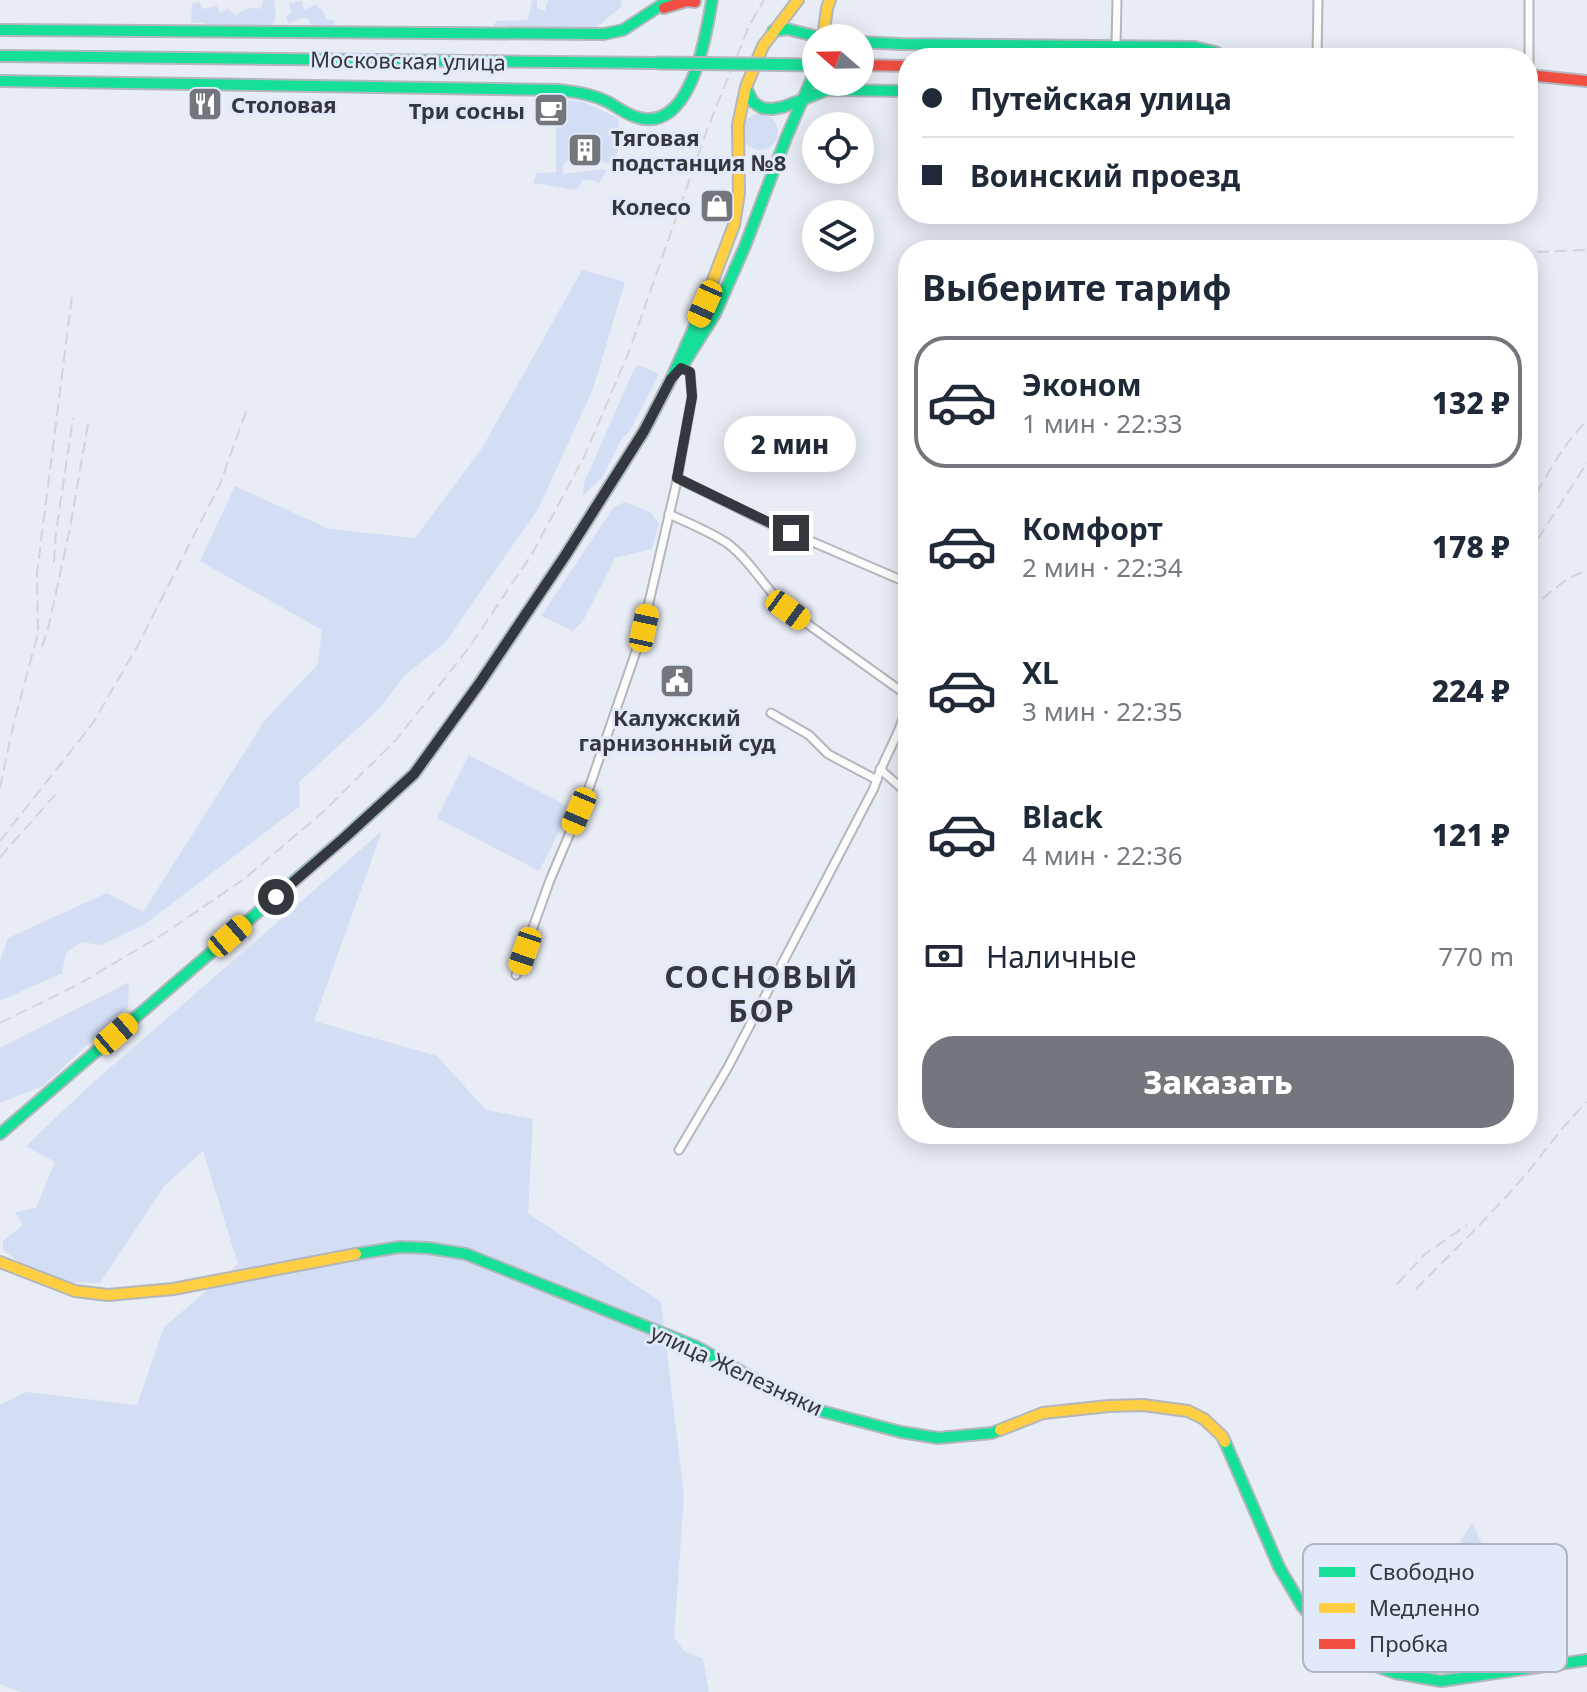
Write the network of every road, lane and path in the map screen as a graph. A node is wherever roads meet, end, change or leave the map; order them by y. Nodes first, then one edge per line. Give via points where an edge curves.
1 (669, 0) edge
2 (798, 0) edge
3 (830, 0) edge
4 (1117, 0) edge
5 (1318, 0) edge
6 (1529, 0) edge
7 (702, 1) edge
8 (655, 11) junction
9 (826, 24) edge
10 (0, 30) edge
11 (773, 31) junction
12 (802, 33) edge
13 (874, 43) edge
14 (1116, 45) junction
15 (1194, 47) joint
16 (1202, 48) edge
17 (1317, 48) edge
18 (1529, 48) edge
19 (0, 56) edge
20 (874, 65) edge
21 (898, 66) edge
22 (802, 67) edge
23 (1538, 76) edge
24 (0, 81) edge
25 (1587, 81) edge
26 (746, 87) junction
27 (898, 91) edge
28 (805, 98) junction
29 (681, 368) junction
30 (671, 379) junction
31 (677, 478) junction
32 (669, 514) junction
33 (898, 579) edge
34 (898, 689) edge
35 (771, 713) dead end
36 (898, 730) edge
37 (880, 769) junction
38 (877, 780) junction
39 (898, 785) edge
40 (516, 975) dead end
41 (0, 1134) edge
42 (679, 1150) dead end
43 (1, 1262) edge
44 (1303, 1607) edge
45 (1587, 1660) edge
46 (1567, 1663) edge
47 (1392, 1672) edge
48 (1510, 1672) edge
49 (1454, 1684) edge

1 - 8 street
2 - 11 street
3 - 9 street
4 - 14 street
5 - 17 street
6 - 18 street
7 - 8 street
7 - 24 street via 708,26 699,60 681,101 655,119 635,117 587,94 534,89
8 - 10 street via 623,30 604,34
11 - 12 street
11 - 26 street
13 - 14 street
14 - 15 street
15 - 16 street
19 - 22 street, Московская улица, bridge
20 - 21 street
23 - 25 street
26 - 28 street via 753,101 770,109
26 - 30 street via 738,125 734,225
27 - 28 street via 827,90
28 - 29 street via 715,314
29 - 30 street
29 - 31 street via 690,372 692,397
30 - 41 street via 565,556 414,774
31 - 32 street
31 - 33 street
32 - 34 street via 728,544 788,610
32 - 40 street via 641,637
35 - 38 street via 809,735 828,754
36 - 37 street
37 - 38 street
37 - 39 street
38 - 42 street via 727,1069
43 - 44 street, улица Железняки via 75,1291 108,1295 173,1289 391,1247 444,1250 466,1254 697,1347 817,1410 901,1432 938,1438 992,1433 1043,1413 1109,1406 1188,1411 1222,1436 1279,1567
45 - 46 street, улица Железняки
47 - 49 street, улица Железняки
48 - 49 street, улица Железняки

